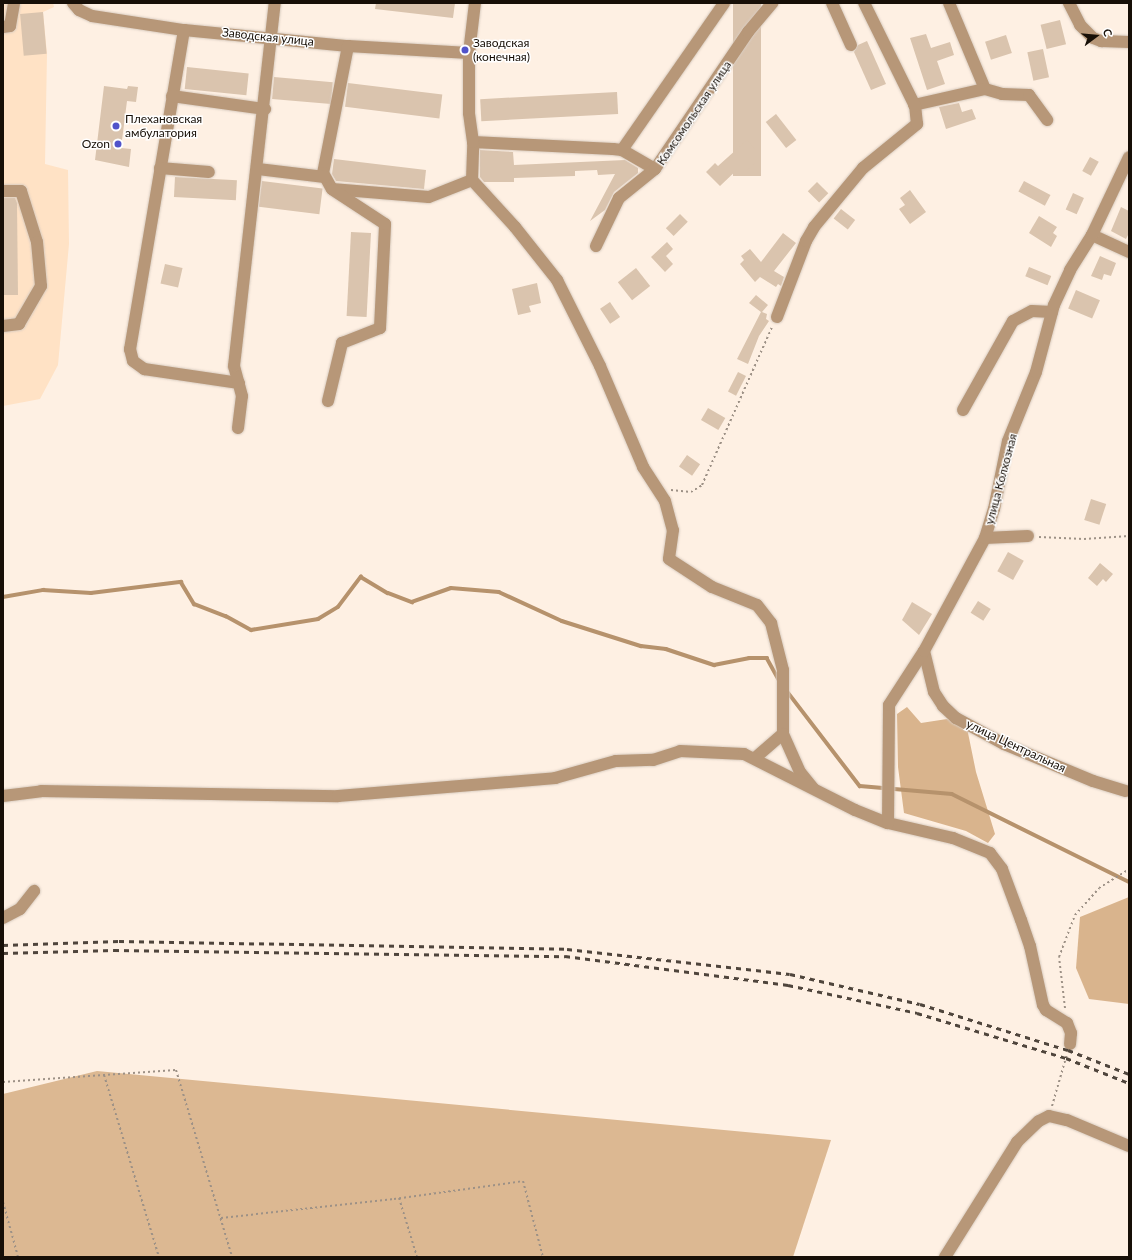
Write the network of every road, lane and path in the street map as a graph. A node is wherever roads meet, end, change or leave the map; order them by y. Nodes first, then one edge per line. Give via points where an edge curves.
1 (14, 3) edge
2 (73, 3) edge
3 (275, 3) edge
4 (475, 3) edge
5 (724, 3) edge
6 (772, 3) edge
7 (832, 3) edge
8 (864, 3) edge
9 (949, 3) edge
10 (1069, 3) edge
11 (3, 27) edge
12 (184, 30) junction
13 (272, 37) junction
14 (1129, 42) edge
15 (851, 45) dead end
16 (348, 46) junction
17 (469, 53) junction
18 (984, 89) junction
19 (172, 96) junction
20 (914, 105) junction
21 (265, 109) junction
22 (1048, 120) dead end
23 (474, 142) junction
24 (622, 150) junction
25 (1129, 157) edge
26 (160, 168) junction
27 (258, 169) junction
28 (655, 169) junction
29 (209, 172) dead end
30 (325, 177) junction
31 (472, 180) junction
32 (332, 190) junction
33 (3, 191) edge
34 (1092, 235) junction
35 (596, 246) dead end
36 (1129, 252) edge
37 (1052, 312) junction
38 (777, 317) joint
39 (3, 326) edge
40 (239, 383) junction
41 (328, 401) dead end
42 (963, 410) dead end
43 (238, 428) dead end
44 (656, 484) junction
45 (1028, 536) joint
46 (1129, 536) edge
47 (985, 538) junction
48 (924, 651) junction
49 (782, 734) junction
50 (755, 758) junction
51 (815, 790) junction
52 (1126, 791) dead end
53 (3, 796) edge
54 (888, 823) junction
55 (1129, 869) edge
56 (34, 891) dead end
57 (3, 918) edge
58 (1067, 1023) junction
59 (1070, 1044) joint
60 (104, 1075) junction
61 (3, 1082) edge
62 (1049, 1116) junction
63 (1129, 1146) edge
64 (399, 1198) junction
65 (3, 1202) edge
66 (221, 1218) junction
67 (18, 1257) edge
68 (159, 1257) edge
69 (232, 1257) edge
70 (417, 1257) edge
71 (543, 1257) edge
72 (945, 1257) edge

1 - 11 street via 10,26
2 - 12 street, Заводская улица via 79,10 92,16
3 - 13 street
4 - 17 street
5 - 24 street
6 - 28 street, Комсомольская улица via 748,32
7 - 15 street
8 - 20 street
9 - 18 street
10 - 14 street via 1077,20 1089,35 1101,41
12 - 13 street, Заводская улица
12 - 19 street
13 - 16 street, Заводская улица
13 - 21 street
16 - 17 street, Заводская улица
16 - 30 street via 323,173
17 - 23 street via 469,113
18 - 20 street
18 - 22 street via 1002,94 1029,95
19 - 21 street
19 - 26 street
20 - 38 street via 918,119 915,127 863,168 808,236
21 - 27 street
23 - 24 street, Комсомольская улица
23 - 31 street
24 - 28 street, Комсомольская улица
25 - 34 street, улица Колхозная
26 - 29 street
26 - 40 street via 130,349 133,361 144,369
27 - 30 street
27 - 40 street via 234,366
28 - 35 street via 619,198
30 - 32 street
31 - 32 street via 429,197
31 - 44 street via 515,227 557,280 600,366 643,467
32 - 41 street via 385,224 380,328 342,343
33 - 39 street via 21,191 37,242 40,286 19,324
34 - 36 street
34 - 37 street, улица Колхозная via 1070,270
37 - 42 street via 1032,311 1013,321
37 - 47 street, улица Колхозная via 1036,372 1008,441 994,509
38 - 44 path via 702,485 688,492
40 - 43 street via 242,396
44 - 49 street via 672,520 669,559 712,587 757,605 771,623 783,670
45 - 46 path via 1084,539
45 - 47 street
47 - 48 street, улица Колхозная
48 - 52 street, улица Центральная via 934,692 943,706 956,718 1004,744 1094,781
48 - 54 street, улица Колхозная via 889,705
49 - 50 street
49 - 51 street via 800,772
50 - 51 street
50 - 53 street via 719,751 680,751 652,760 616,761 555,778 338,796 49,791
51 - 54 street
54 - 58 street via 953,838 990,853 1002,869 1030,946 1042,1005
55 - 58 path via 1099,888 1075,915 1059,957
56 - 57 street via 20,910
58 - 59 street via 1071,1033
59 - 62 path
60 - 61 path
60 - 66 path via 176,1070
60 - 68 path
62 - 63 street via 1067,1120
62 - 72 street via 1031,1126 1017,1142
64 - 66 path
64 - 70 path
64 - 71 path via 523,1181
65 - 67 path
66 - 69 path

